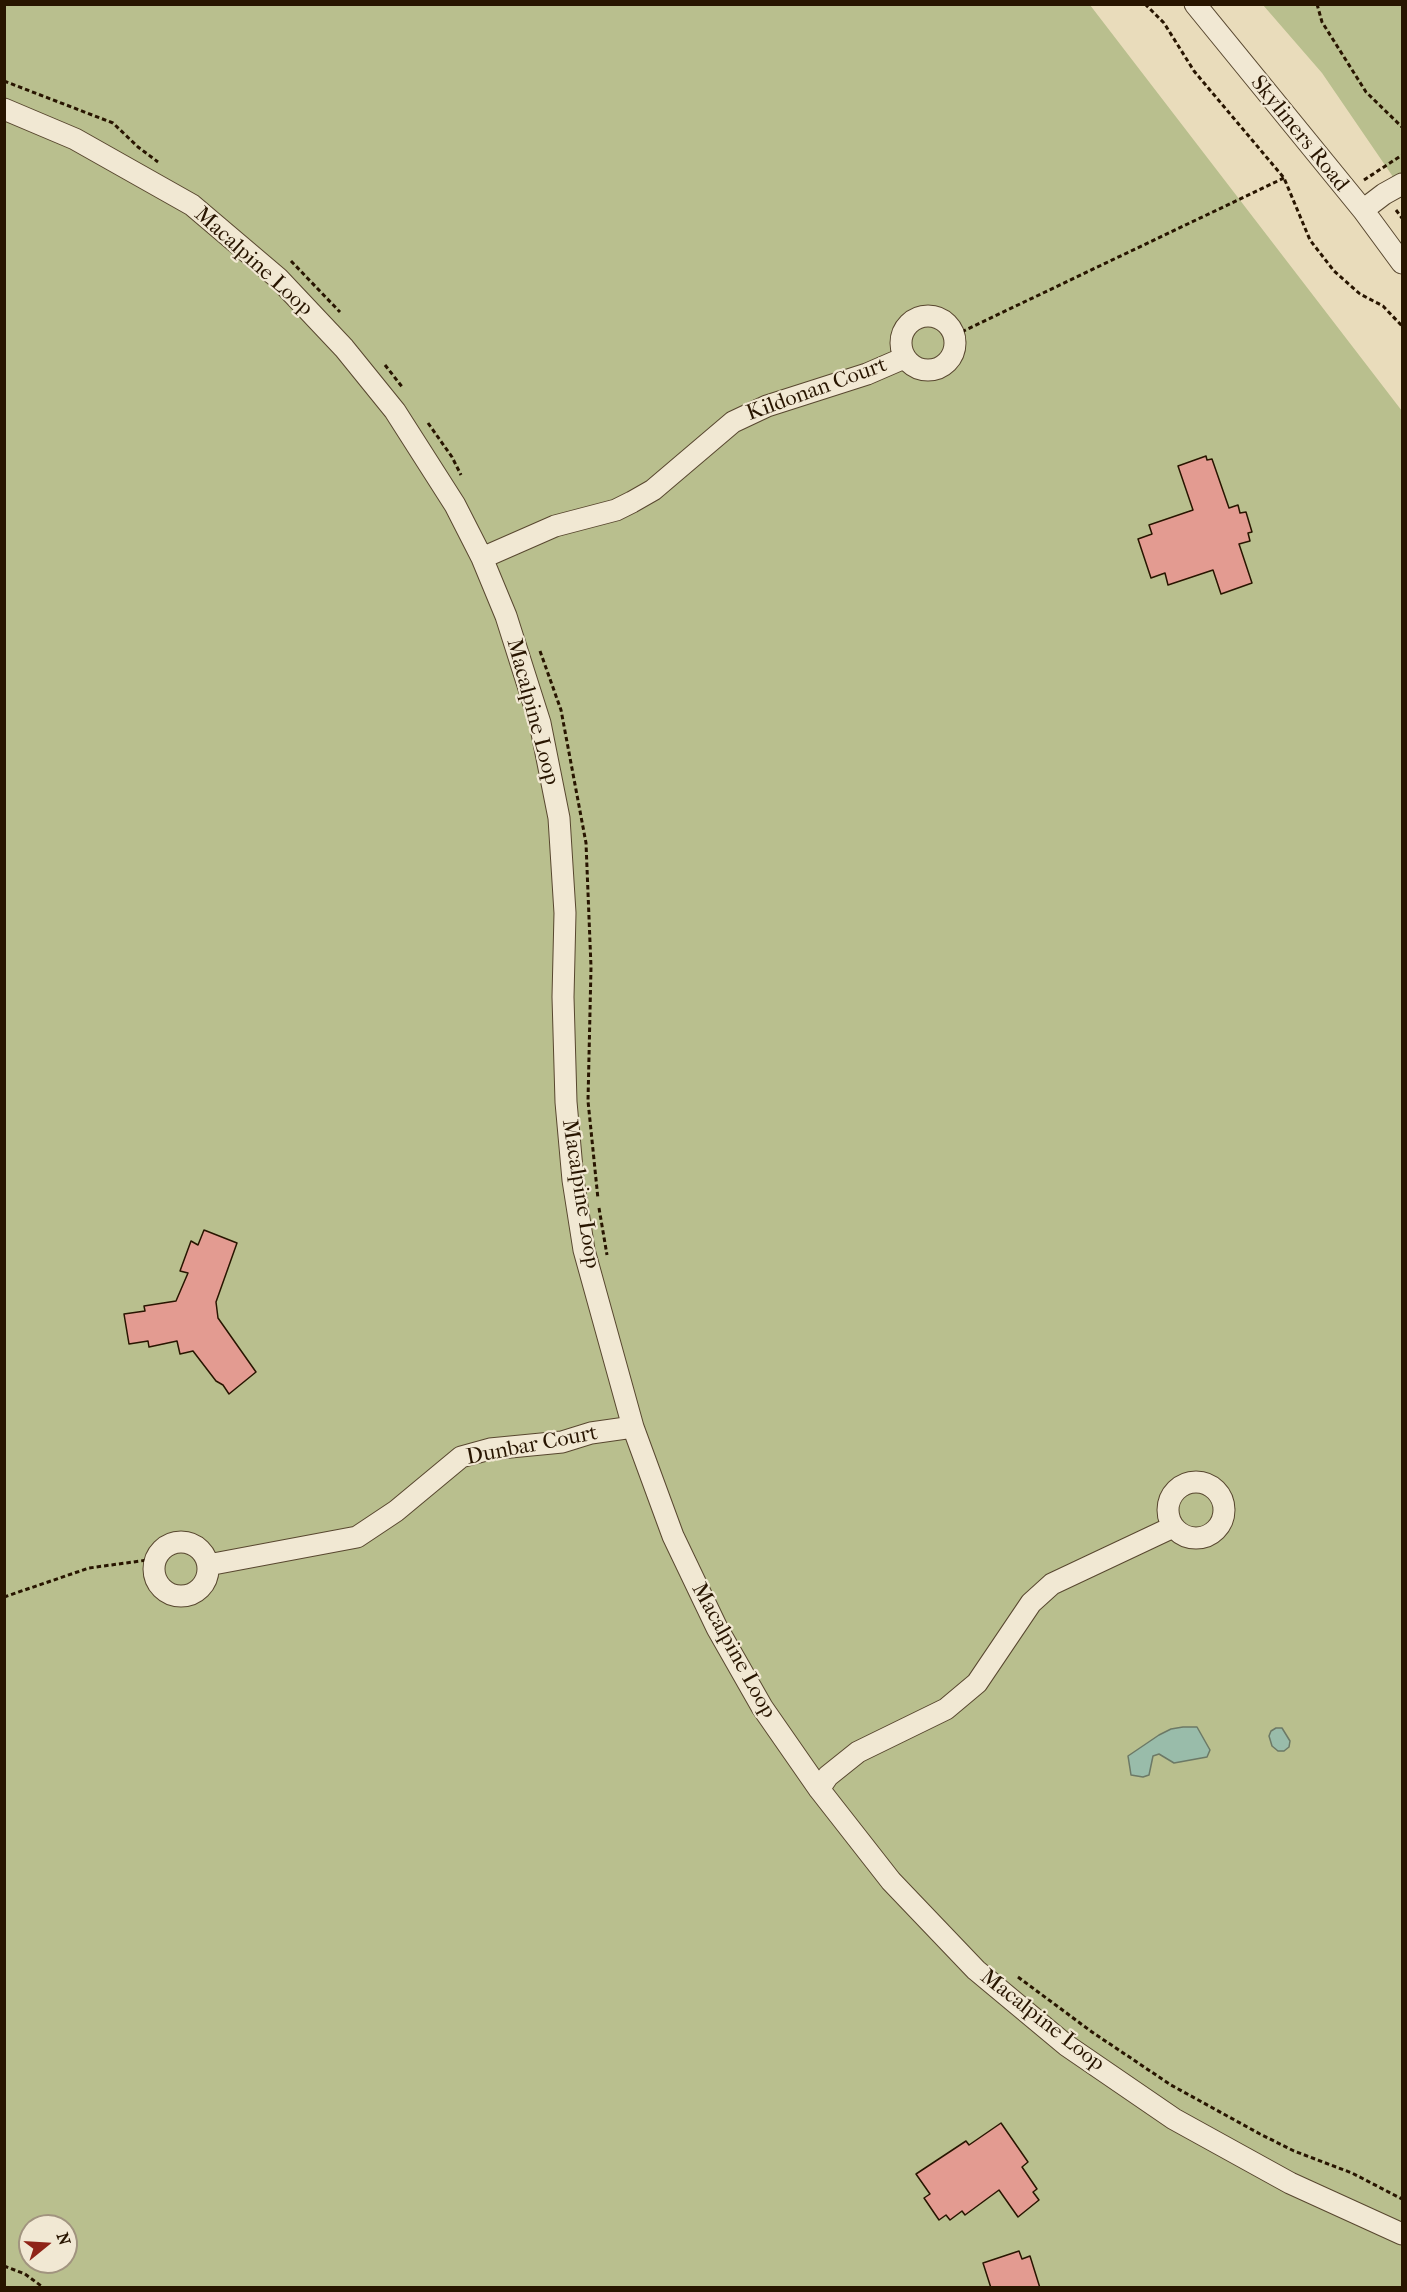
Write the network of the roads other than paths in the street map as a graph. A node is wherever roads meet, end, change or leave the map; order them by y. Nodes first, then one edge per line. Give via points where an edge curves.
1 (1195, 4) edge
2 (4, 109) edge
3 (1402, 184) edge
4 (1363, 210) junction
5 (1402, 263) edge
6 (904, 358) junction
7 (482, 558) junction
8 (633, 1427) junction
9 (1173, 1527) dead end
10 (208, 1564) junction
11 (819, 1789) junction
12 (1402, 2234) edge

1 - 4 street, Skyliners Road
2 - 7 street, Macalpine Loop via 75,139 192,206 278,278 344,348 395,411 455,505
3 - 4 street
4 - 5 street, Skyliners Road
6 - 6 street, Kildonan Court via 914,368 937,370 954,354 955,335 940,318 918,317 903,332 900,345
6 - 7 street, Kildonan Court via 767,406 733,422 653,490 632,502 555,526
7 - 8 street, Macalpine Loop via 506,616 540,723 559,818 565,914 566,1102 573,1180 584,1250
8 - 10 street, Dunbar Court via 461,1457 396,1511 357,1537
8 - 11 street, Macalpine Loop via 673,1536 717,1628 762,1707
9 - 11 street via 1052,1584 1031,1603 976,1683 946,1709 858,1752 828,1776
10 - 10 street via 207,1580 190,1596 167,1593 157,1583 153,1571 155,1558 171,1543 192,1544 202,1551
11 - 12 street, Macalpine Loop via 891,1881 976,1970 1066,2045 1174,2119 1290,2183

